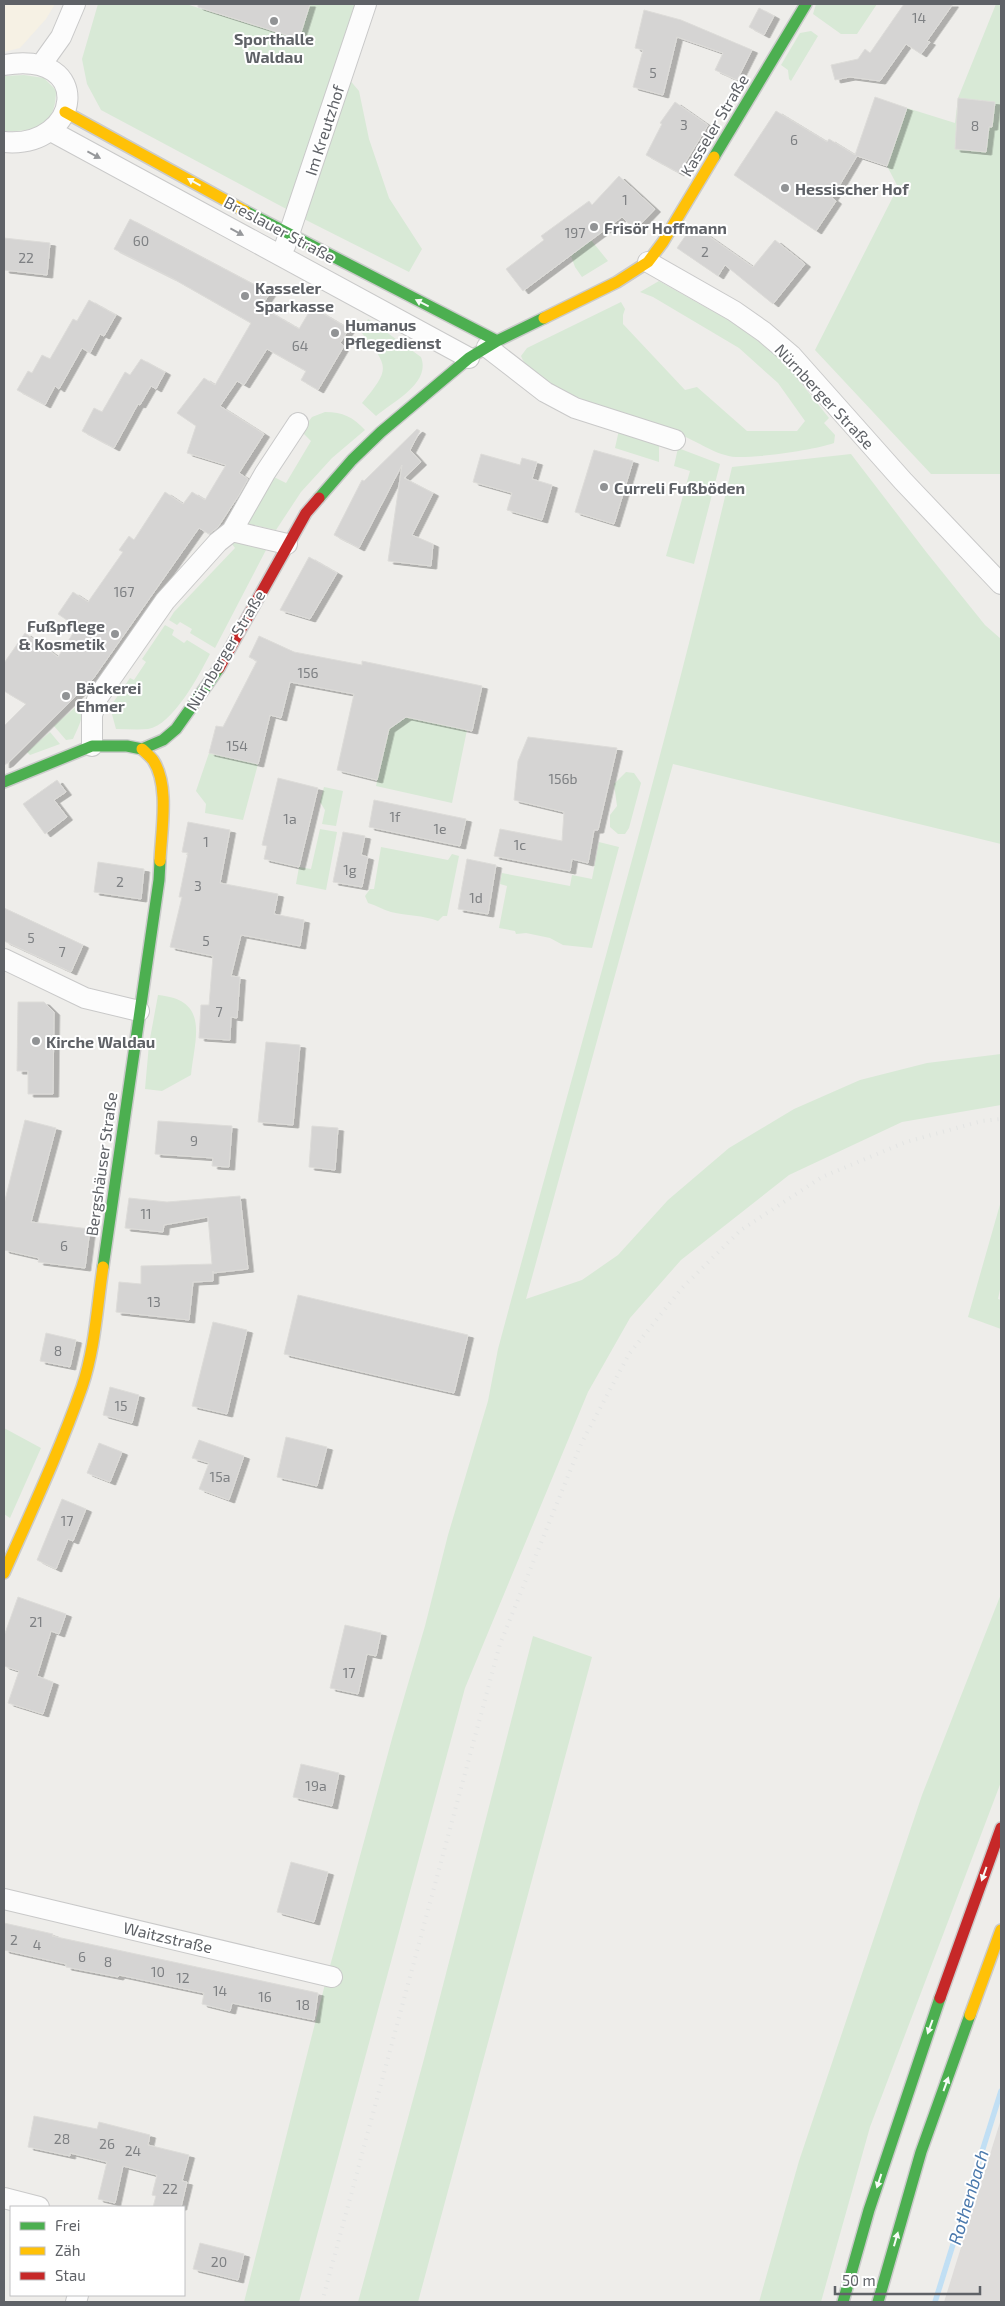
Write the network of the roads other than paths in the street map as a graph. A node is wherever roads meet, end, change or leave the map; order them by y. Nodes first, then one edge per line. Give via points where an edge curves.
1 (75, 4) edge
2 (366, 4) edge
3 (806, 4) edge
4 (4, 65) edge
5 (41, 65) junction
6 (65, 112) junction
7 (52, 131) junction
8 (4, 142) edge
9 (290, 235) junction
10 (282, 256) junction
11 (648, 262) junction
12 (492, 344) junction
13 (469, 358) junction
14 (298, 423) dead end
15 (675, 440) dead end
16 (232, 531) junction
17 (287, 544) junction
18 (1001, 584) edge
19 (92, 746) junction
20 (142, 749) junction
21 (4, 782) edge
22 (4, 959) edge
23 (139, 1011) junction
24 (4, 1573) edge
25 (1001, 1828) edge
26 (4, 1899) edge
27 (1001, 1930) edge
28 (332, 1977) dead end
29 (4, 2198) edge
30 (35, 2206) edge
31 (843, 2302) edge
32 (878, 2302) edge

1 - 5 street via 60,37
2 - 9 street, Im Kreutzhof
3 - 11 main road, Kasseler Straße
4 - 5 street
5 - 6 street via 55,71 64,81 67,96
6 - 7 street
9 -> 6 main road, Breslauer Straße
7 - 8 street via 32,140
7 -> 10 street, Breslauer Straße
9 - 10 street, Im Kreutzhof
12 -> 9 main road, Breslauer Straße
10 - 13 street, Breslauer Straße
11 - 12 main road, Nürnberger Straße via 617,282
11 - 18 street, Nürnberger Straße via 734,311 791,355 903,481
12 - 13 main road, Nürnberger Straße
12 - 15 street via 545,392 575,408
13 - 17 main road, Nürnberger Straße via 352,460 306,513
14 - 16 street via 265,472
16 - 17 street
16 - 19 street via 218,542 165,601 98,697 92,715
17 - 20 main road, Nürnberger Straße via 196,704 163,740
19 - 20 main road
19 - 21 main road
20 - 23 main road, Bergshäuser Straße via 153,760 163,791 159,880
22 - 23 street via 85,998
23 - 24 main road, Bergshäuser Straße via 89,1358 77,1400
25 -> 31 main road via 917,2062
26 - 28 street, Waitzstraße
32 -> 27 main road via 921,2152
29 - 30 street

